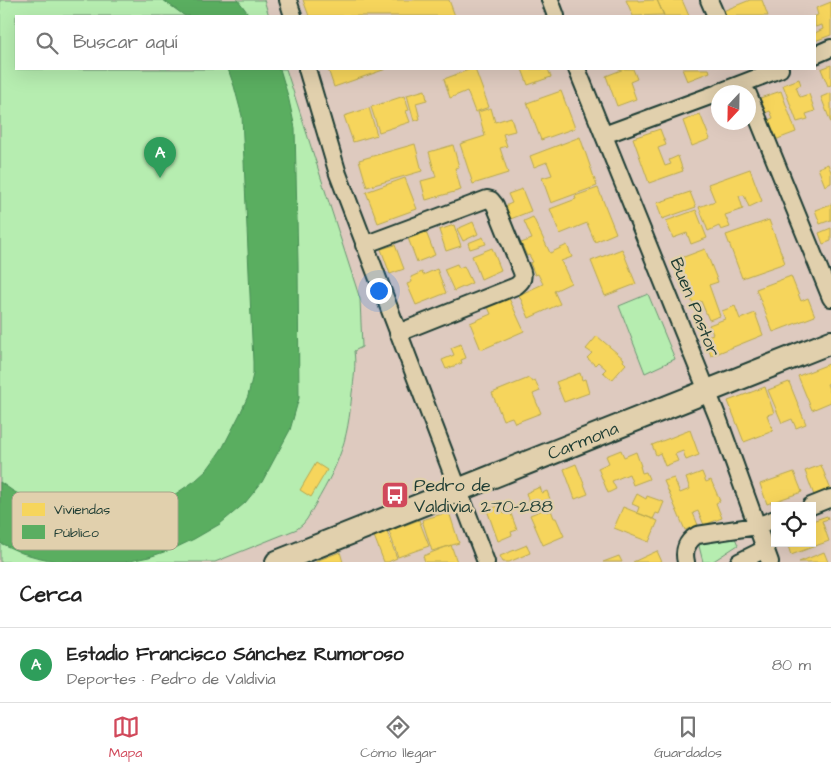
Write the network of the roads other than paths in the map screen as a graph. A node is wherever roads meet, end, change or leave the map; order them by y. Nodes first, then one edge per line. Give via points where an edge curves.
1 (288, 0) edge
2 (550, 0) edge
3 (709, 0) edge
4 (293, 15) edge
5 (556, 15) edge
6 (716, 15) edge
7 (831, 48) edge
8 (816, 55) edge
9 (307, 70) edge
10 (578, 70) edge
11 (778, 70) edge
12 (745, 85) edge
13 (711, 96) edge
14 (756, 112) edge
15 (604, 134) junction
16 (364, 245) junction
17 (831, 298) edge
18 (398, 333) junction
19 (831, 342) edge
20 (707, 392) junction
21 (458, 490) junction
22 (831, 498) edge
23 (816, 504) edge
24 (771, 521) edge
25 (758, 526) junction
26 (768, 556) edge
27 (278, 562) edge
28 (486, 562) edge
29 (686, 562) edge
30 (739, 562) edge

1 - 4 street
2 - 5 street
3 - 6 street
7 - 8 street
9 - 16 street via 338,174
10 - 15 street, Buen Pastor
11 - 12 street
13 - 15 street
14 - 17 street
15 - 20 street, Buen Pastor
16 - 18 street
16 - 18 street via 488,199 495,205 522,272 522,280 516,286
18 - 21 street
19 - 20 street, Carmona
20 - 21 street, Carmona
20 - 25 street, Buen Pastor
21 - 27 street, Carmona
21 - 28 street
22 - 23 street
24 - 25 street
25 - 26 street, Buen Pastor
25 - 29 street via 697,535 687,544
26 - 30 street

